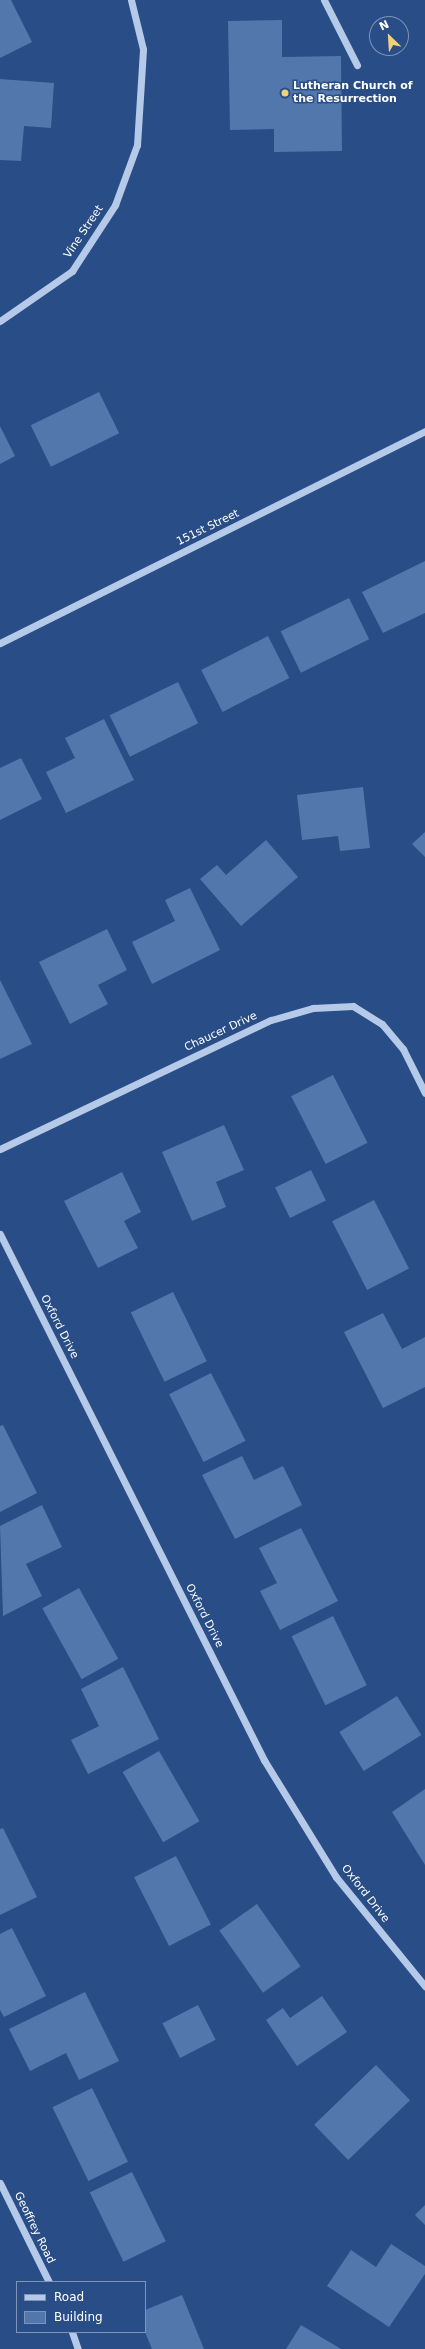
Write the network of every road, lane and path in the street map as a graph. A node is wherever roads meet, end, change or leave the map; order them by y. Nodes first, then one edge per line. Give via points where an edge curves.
1 (131, 0) edge
2 (324, 0) edge
3 (357, 64) dead end
4 (0, 321) edge
5 (425, 432) edge
6 (0, 643) edge
7 (425, 1092) edge
8 (0, 1149) edge
9 (0, 1234) edge
10 (425, 1986) edge
11 (0, 2183) edge
12 (49, 2281) edge
13 (72, 2333) edge
14 (78, 2349) edge

1 - 4 street, Vine Street via 143,49 137,145 115,205 72,270
2 - 3 street
5 - 6 street, 151st Street
7 - 8 street, Chaucer Drive via 403,1049 382,1024 353,1006 313,1008 271,1020
9 - 10 street, Oxford Drive via 264,1760 336,1877
11 - 12 street, Geoffrey Road
13 - 14 street

